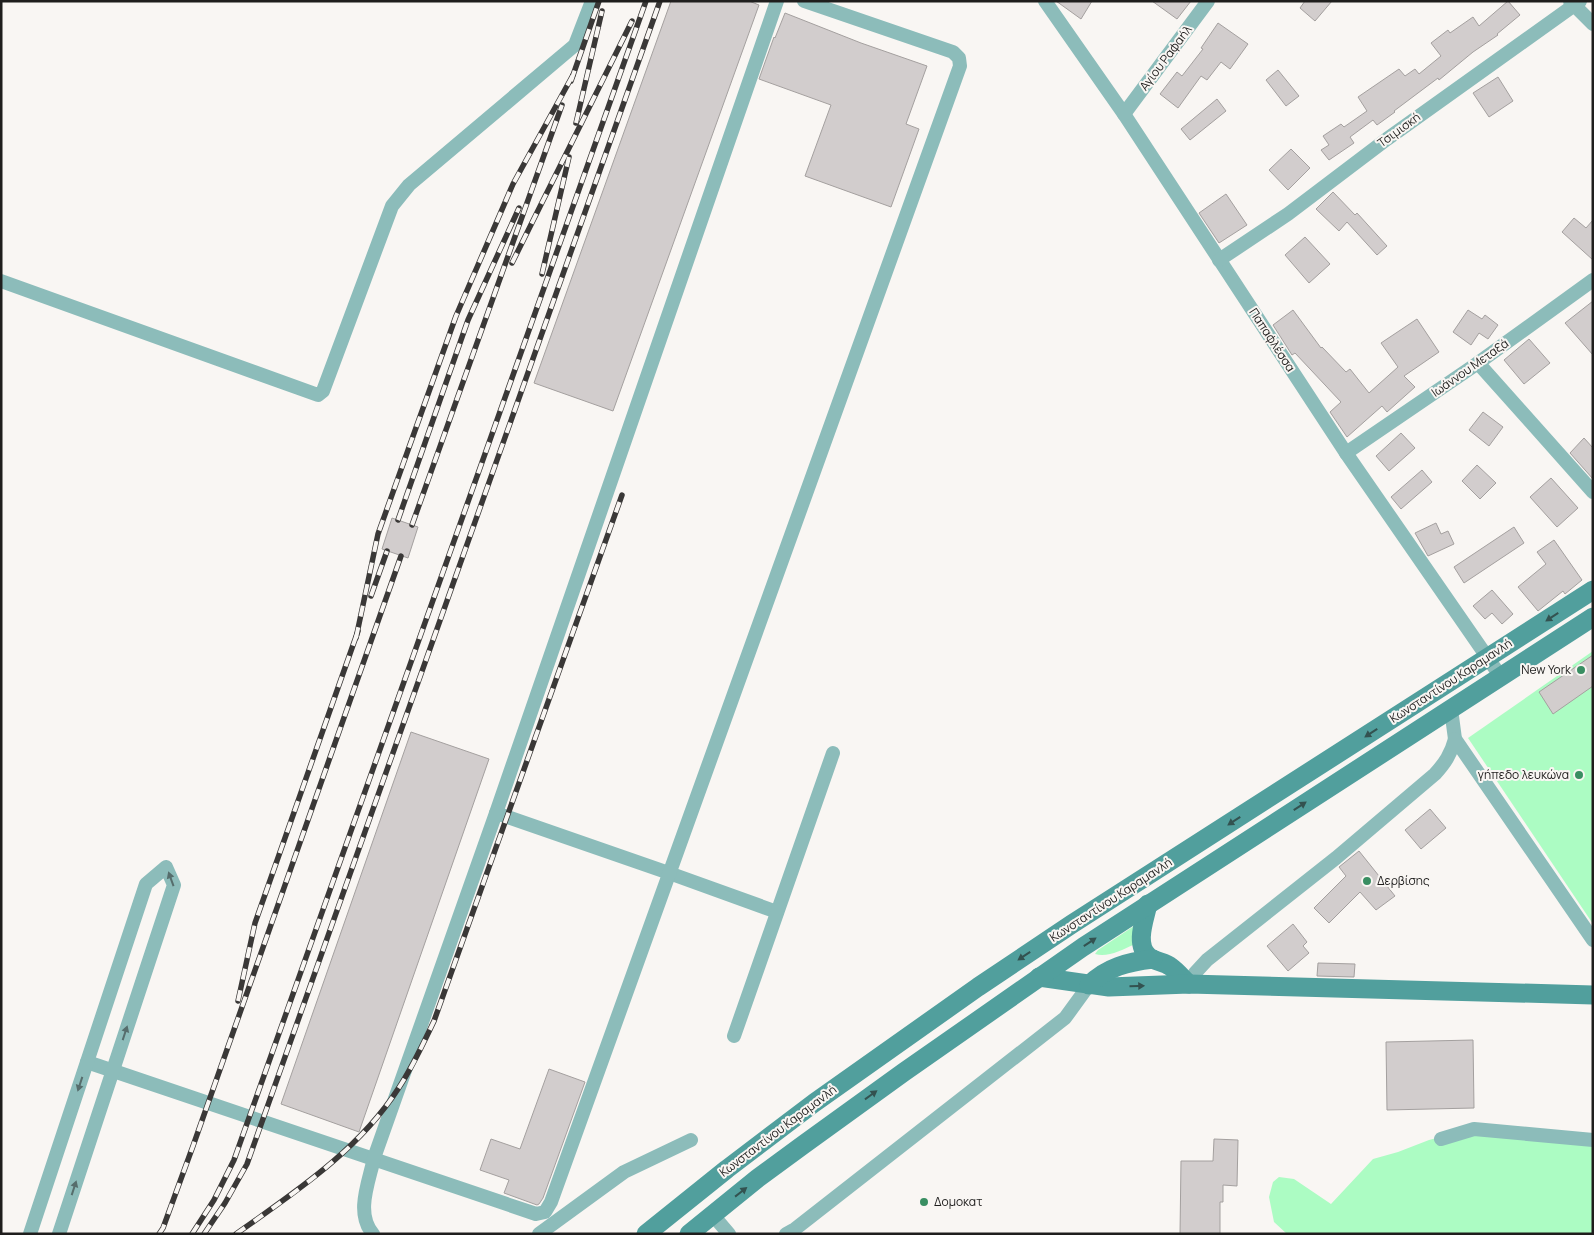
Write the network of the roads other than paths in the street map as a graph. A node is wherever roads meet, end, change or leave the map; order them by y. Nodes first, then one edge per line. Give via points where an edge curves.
1 (592, 1) edge
2 (777, 1) edge
3 (804, 1) edge
4 (1045, 1) edge
5 (1208, 1) edge
6 (1575, 3) edge
7 (1593, 24) edge
8 (1124, 114) junction
9 (1219, 260) junction
10 (1593, 280) edge
11 (1, 281) edge
12 (1478, 364) junction
13 (1346, 453) junction
14 (1593, 492) edge
15 (1593, 590) edge
16 (1593, 617) edge
17 (1487, 658) junction
18 (1501, 678) junction
19 (1451, 709) junction
20 (1455, 739) junction
21 (833, 753) dead end
22 (496, 813) junction
23 (669, 872) junction
24 (1148, 904) junction
25 (777, 912) junction
26 (1593, 940) edge
27 (1153, 959) junction
28 (1040, 977) junction
29 (1189, 984) junction
30 (1089, 985) junction
31 (1593, 995) edge
32 (734, 1036) dead end
33 (87, 1062) junction
34 (114, 1070) junction
35 (1441, 1139) dead end
36 (691, 1140) dead end
37 (1593, 1140) edge
38 (374, 1158) junction
39 (712, 1214) junction
40 (30, 1234) edge
41 (59, 1234) edge
42 (373, 1234) edge
43 (538, 1234) edge
44 (646, 1234) edge
45 (689, 1234) edge
46 (729, 1234) edge
47 (786, 1234) edge

1 - 11 street via 576,44 409,185 392,206 323,391 318,395
2 - 22 street
3 - 23 street via 953,52 961,62
4 - 8 street, Παπαφλέσσα
5 - 8 street, Αγίου Ραφαήλ
6 - 7 street
6 - 9 street, Τσιμισκή via 1288,214
8 - 9 street, Παπαφλέσσα
9 - 13 street, Παπαφλέσσα
10 - 12 street, Ιωάννου Μεταξά
12 - 13 street, Ιωάννου Μεταξά
12 - 14 street
13 - 17 street, Παπαφλέσσα
15 -> 17 main road, Κωνσταντίνου Καραμανλή
16 - 18 main road, Κωνσταντίνου Καραμανλή
17 - 18 street, Παπαφλέσσα
17 -> 44 main road, Κωνσταντίνου Καραμανλή via 978,987 814,1103
18 - 19 main road, Κωνσταντίνου Καραμανλή
19 - 20 street
24 -> 19 main road, Κωνσταντίνου Καραμανλή
20 - 26 street
20 - 29 street via 1451,752 1435,774 1336,858 1207,960
21 - 25 street
22 - 23 street
22 - 38 street
23 - 25 street
23 - 38 street via 545,1212 536,1214
24 - 27 main road via 1142,940 1145,952
28 -> 24 main road, Κωνσταντίνου Καραμανλή
25 - 32 street
27 - 29 main road via 1172,967
27 - 30 main road via 1114,967
28 - 30 main road
39 -> 28 main road, Κωνσταντίνου Καραμανλή via 810,1140
30 -> 29 main road
29 - 31 main road
30 - 47 street via 1065,1018
33 - 34 street
34 -> 33 street via 174,885 166,867 146,884
33 -> 40 street
34 - 38 street
41 -> 34 street
35 - 37 street via 1474,1129
36 - 43 street via 624,1172
38 - 42 street via 364,1204 364,1214
39 - 45 main road, Κωνσταντίνου Καραμανλή
39 - 46 street

